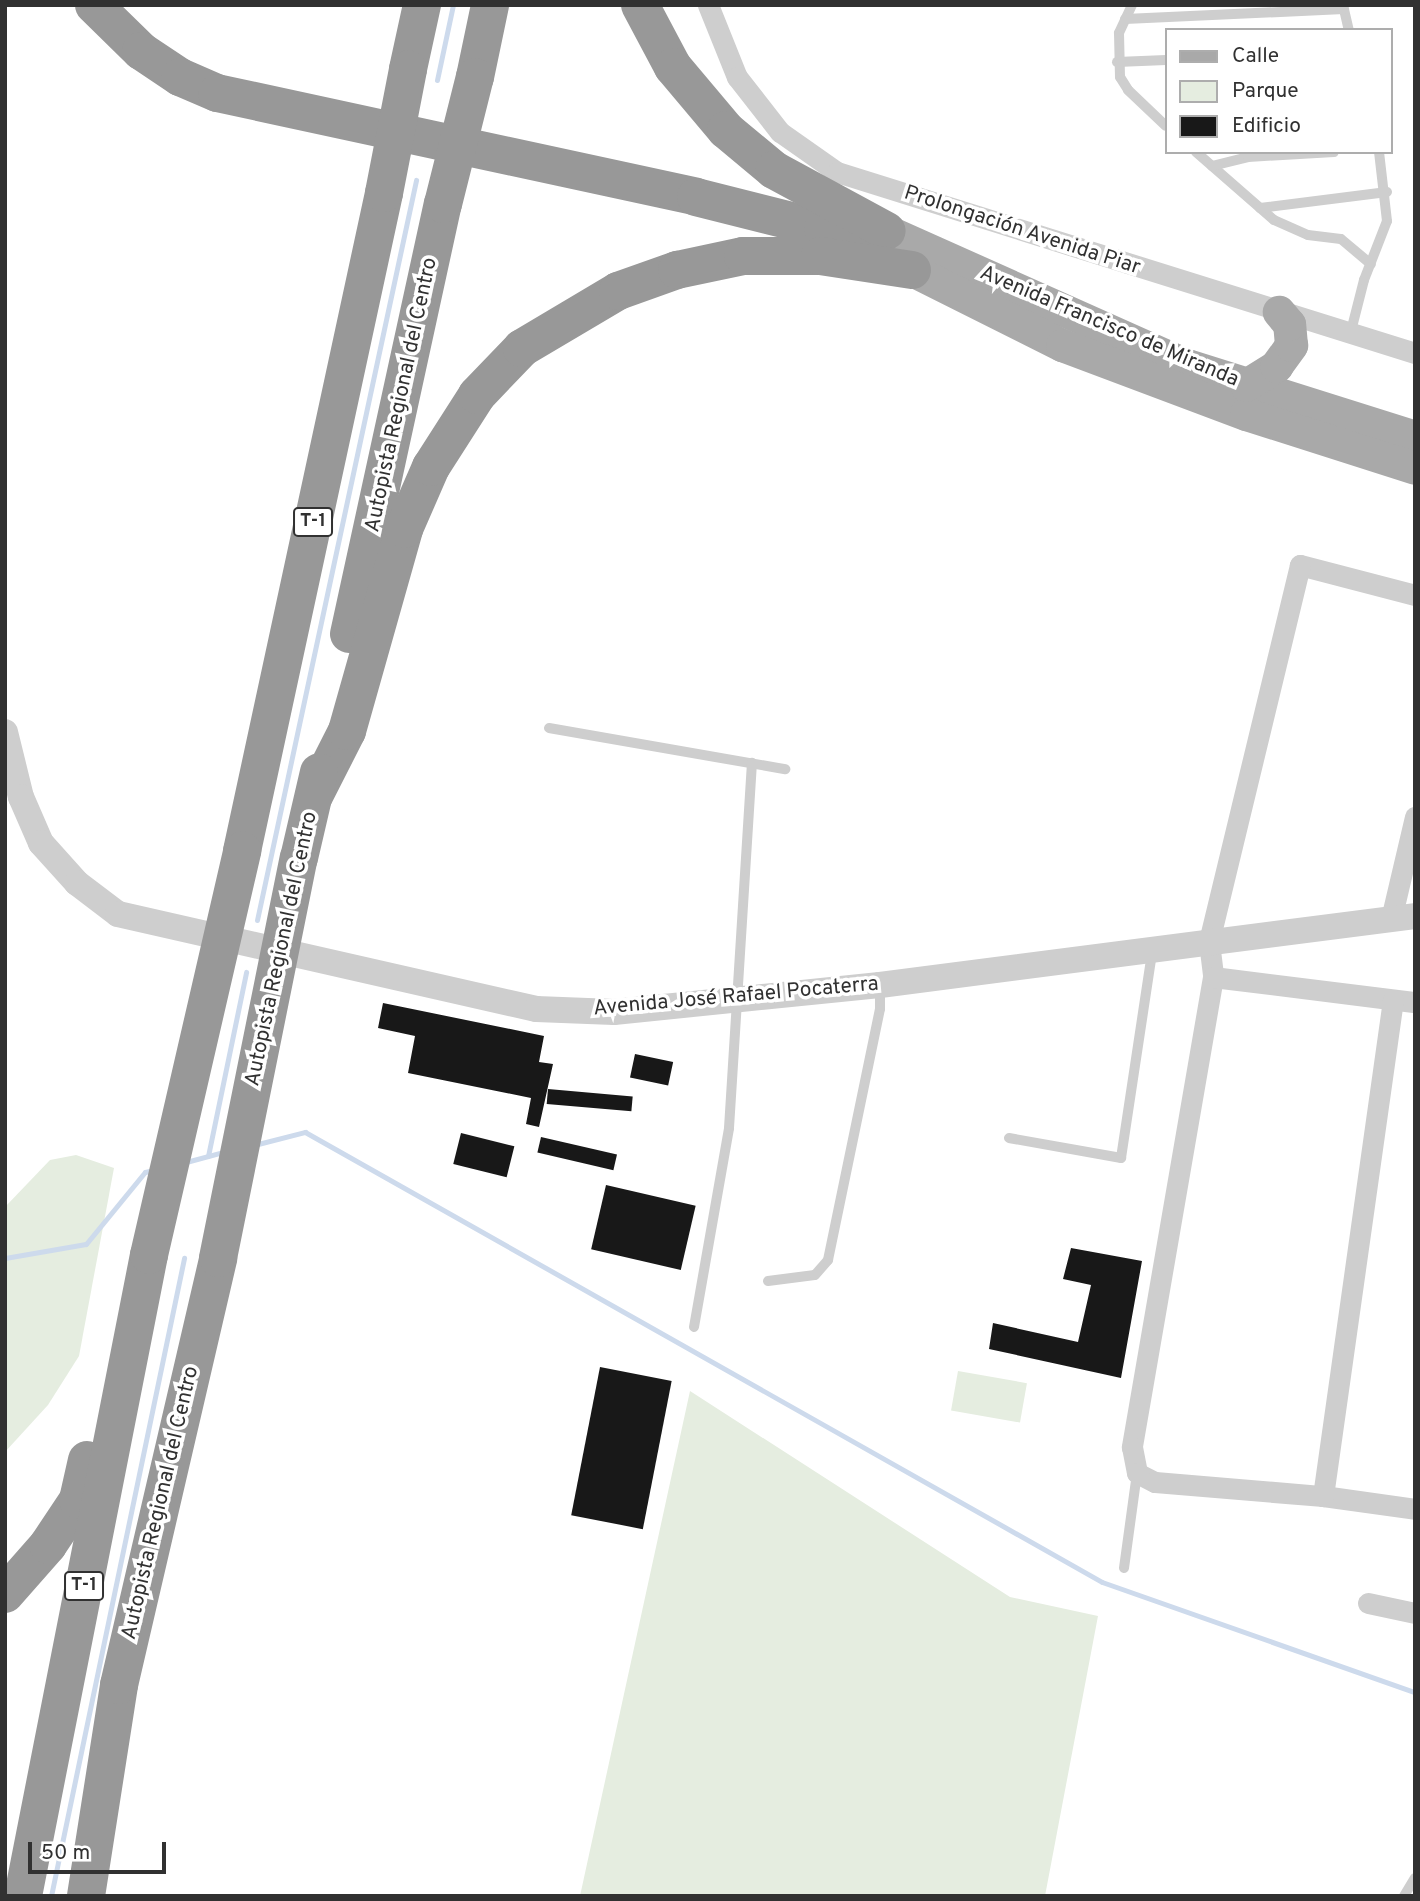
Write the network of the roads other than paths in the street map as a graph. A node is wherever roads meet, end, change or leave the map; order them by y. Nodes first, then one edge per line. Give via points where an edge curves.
1 (94, 5) edge
2 (118, 5) edge
3 (416, 5) edge
4 (422, 5) edge
5 (490, 5) edge
6 (640, 5) edge
7 (708, 5) edge
8 (1132, 5) edge
9 (1343, 7) edge
10 (1125, 19) junction
11 (1348, 28) edge
12 (1164, 60) edge
13 (1117, 62) junction
14 (408, 67) junction
15 (1164, 122) edge
16 (1198, 154) edge
17 (1300, 154) edge
18 (1379, 154) edge
19 (1212, 166) junction
20 (1387, 192) junction
21 (1260, 208) junction
22 (887, 231) junction
23 (1371, 264) junction
24 (912, 270) junction
25 (1279, 312) junction
26 (1350, 335) junction
27 (1415, 353) edge
28 (1246, 385) junction
29 (1415, 438) edge
30 (1415, 468) edge
31 (1415, 595) edge
32 (549, 728) dead end
33 (5, 732) edge
34 (752, 764) junction
35 (785, 769) dead end
36 (314, 796) junction
37 (1415, 817) edge
38 (1403, 918) edge
39 (1209, 942) junction
40 (1152, 950) junction
41 (1213, 977) junction
42 (880, 985) junction
43 (740, 999) junction
44 (1404, 1001) edge
45 (1009, 1138) dead end
46 (147, 1266) junction
47 (768, 1281) dead end
48 (694, 1327) dead end
49 (1138, 1473) junction
50 (1323, 1496) junction
51 (1415, 1509) edge
52 (1124, 1568) dead end
53 (5, 1594) edge
54 (1368, 1603) dead end
55 (1415, 1613) edge
56 (1415, 1878) edge
57 (23, 1896) edge
58 (86, 1896) edge
59 (1404, 1896) edge

1 - 24 highway via 141,51 180,77 217,93 696,197 822,229
2 - 22 highway via 166,46 248,83 754,192
3 - 14 highway
4 - 14 highway, T-1
5 - 36 highway, Autopista Regional del Centro, bridge
6 - 22 highway via 673,67 726,130 774,170
7 - 25 street, Prolongación Avenida Piar via 737,77 780,132 836,172
8 - 10 lane
9 - 10 lane
9 - 11 lane
10 - 13 lane
12 - 13 lane
13 - 15 lane via 1128,90
14 - 46 highway, T-1, bridge via 242,850
16 - 19 lane
17 - 19 lane via 1248,157
18 - 20 lane
19 - 21 lane
20 - 21 lane
20 - 23 lane via 1387,221
21 - 23 lane via 1274,220 1308,235 1341,239
22 - 28 main road, Avenida Francisco de Miranda via 1187,365
23 - 26 lane
24 - 30 main road, Avenida Francisco de Miranda via 1062,345 1246,414
24 - 36 highway via 820,256 743,256 677,270 618,291 522,348 477,395 430,467 404,529 347,731
25 - 26 street, Prolongación Avenida Piar
25 - 28 main road via 1289,324 1292,345 1276,366
26 - 27 street, Prolongación Avenida Piar
28 - 29 main road, Avenida Francisco de Miranda
31 - 39 street via 1300,565
32 - 34 lane
33 - 43 street, Avenida José Rafael Pocaterra via 21,797 41,843 77,883 118,914 537,1009 614,1012
34 - 35 lane
34 - 43 lane via 739,923
36 - 58 highway, Autopista Regional del Centro, bridge via 218,1258 119,1685
37 - 38 street
38 - 39 street, Avenida José Rafael Pocaterra
39 - 40 street, Avenida José Rafael Pocaterra
39 - 41 street
40 - 42 street, Avenida José Rafael Pocaterra
40 - 45 lane via 1121,1158
41 - 44 street
41 - 49 street via 1132,1447
42 - 43 street, Avenida José Rafael Pocaterra
42 - 47 lane via 880,1009 828,1260 815,1275
43 - 48 lane via 729,1129
44 - 50 street
46 - 53 highway via 119,1320 78,1500 48,1545
46 - 57 highway, T-1
49 - 50 street via 1155,1482
49 - 52 lane
50 - 51 street
54 - 55 street
56 - 59 lane

